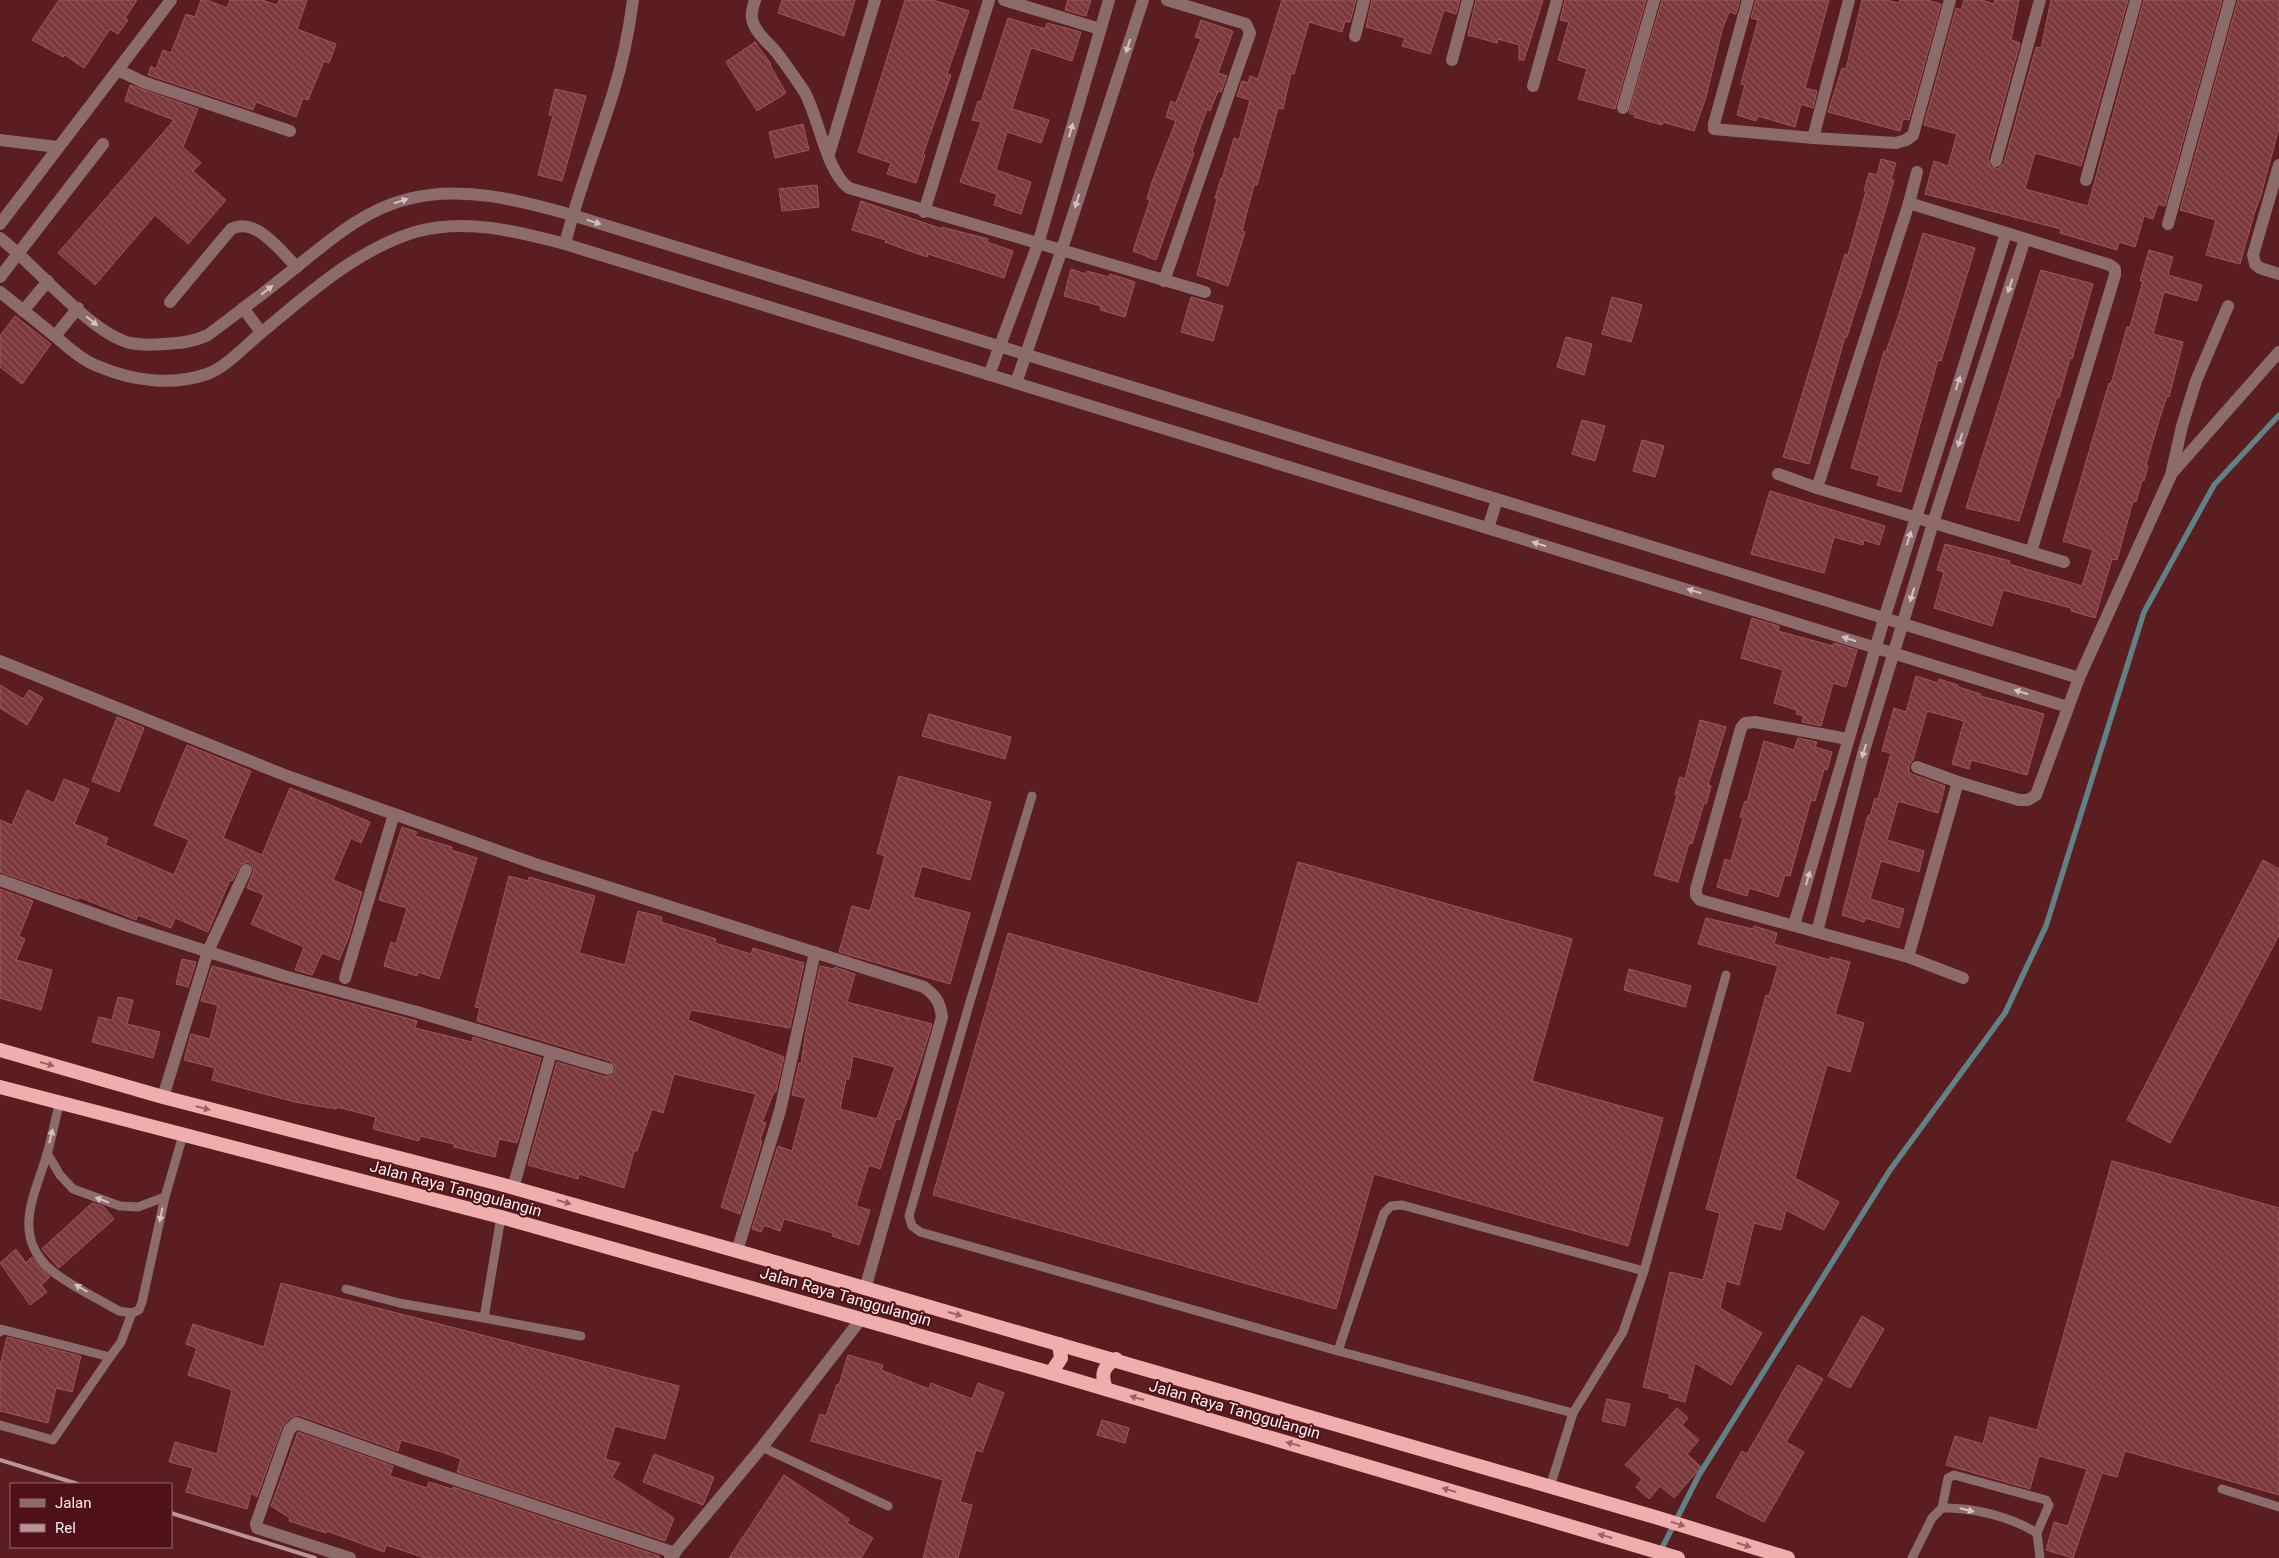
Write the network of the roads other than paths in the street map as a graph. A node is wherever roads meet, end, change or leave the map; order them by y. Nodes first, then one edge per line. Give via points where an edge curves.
1 (171, 0) edge
2 (634, 0) edge
3 (755, 0) edge
4 (875, 0) edge
5 (989, 0) edge
6 (1004, 0) edge
7 (1109, 0) edge
8 (1143, 0) edge
9 (1167, 0) edge
10 (1364, 0) edge
11 (1468, 0) edge
12 (1557, 0) edge
13 (1654, 0) edge
14 (1748, 0) edge
15 (1849, 0) edge
16 (1950, 0) edge
17 (2040, 0) edge
18 (2136, 0) edge
19 (2230, 0) edge
20 (1100, 29) junction
21 (1355, 36) dead end
22 (1452, 60) dead end
23 (118, 70) junction
24 (1533, 86) dead end
25 (1623, 108) dead end
26 (290, 131) dead end
27 (1814, 138) junction
28 (0, 140) edge
29 (103, 144) dead end
30 (58, 147) junction
31 (829, 154) junction
32 (1996, 161) dead end
33 (2279, 165) edge
34 (1917, 172) dead end
35 (2086, 180) dead end
36 (1908, 204) junction
37 (924, 212) junction
38 (572, 215) junction
39 (0, 224) edge
40 (2168, 224) dead end
41 (2006, 233) junction
42 (0, 238) edge
43 (2025, 239) junction
44 (564, 244) junction
45 (1038, 244) junction
46 (1062, 249) junction
47 (18, 252) junction
48 (297, 267) junction
49 (2279, 274) edge
50 (0, 277) edge
51 (48, 281) junction
52 (1164, 281) junction
53 (0, 292) edge
54 (1205, 292) dead end
55 (170, 302) dead end
56 (2228, 306) dead end
57 (78, 308) junction
58 (243, 308) junction
59 (23, 311) junction
60 (261, 332) junction
61 (55, 336) junction
62 (1000, 348) junction
63 (2279, 352) edge
64 (1024, 355) junction
65 (989, 375) junction
66 (1016, 383) junction
67 (1778, 474) dead end
68 (2171, 475) junction
69 (1818, 488) junction
70 (1497, 500) junction
71 (1915, 518) junction
72 (1933, 523) junction
73 (1488, 528) junction
74 (2031, 552) junction
75 (2064, 562) dead end
76 (1884, 619) junction
77 (1903, 623) junction
78 (1875, 647) junction
79 (1895, 653) junction
80 (0, 661) edge
81 (2080, 678) junction
82 (2068, 707) junction
83 (1848, 739) junction
84 (1917, 767) dead end
85 (1958, 782) junction
86 (1032, 796) dead end
87 (394, 814) junction
88 (246, 870) dead end
89 (0, 880) edge
90 (1794, 925) junction
91 (1817, 932) junction
92 (208, 951) junction
93 (814, 952) junction
94 (1908, 957) junction
95 (1726, 975) dead end
96 (346, 978) dead end
97 (1963, 978) dead end
98 (0, 1050) edge
99 (551, 1053) junction
100 (608, 1068) dead end
101 (0, 1087) edge
102 (163, 1097) junction
103 (60, 1102) junction
104 (182, 1134) junction
105 (47, 1153) junction
106 (513, 1188) junction
107 (165, 1197) junction
108 (501, 1217) junction
109 (737, 1251) junction
110 (1644, 1271) junction
111 (346, 1289) dead end
112 (866, 1289) junction
113 (132, 1313) junction
114 (484, 1318) junction
115 (860, 1319) junction
116 (0, 1332) edge
117 (581, 1336) dead end
118 (1059, 1344) junction
119 (1338, 1351) junction
120 (110, 1357) junction
121 (1116, 1360) junction
122 (1050, 1372) junction
123 (1106, 1389) junction
124 (1573, 1413) junction
125 (0, 1425) edge
126 (762, 1447) junction
127 (1550, 1487) junction
128 (2222, 1489) dead end
129 (888, 1506) dead end
130 (2279, 1507) edge
131 (1942, 1508) junction
132 (2037, 1533) junction
133 (1645, 1552) edge
134 (672, 1555) edge
135 (350, 1558) edge
136 (1678, 1558) edge
137 (1788, 1558) edge
138 (1912, 1558) edge
139 (2040, 1558) edge

1 - 23 street
2 - 38 street via 615,89
3 - 31 street via 752,20 794,74 808,99
4 - 31 street
5 - 37 street
6 - 20 street
7 - 20 street
8 -> 46 street
9 - 52 street via 1246,24 1250,33
10 - 21 street
11 - 22 street
12 - 24 street
13 - 25 street
14 - 27 street via 1714,129
15 - 27 street
16 - 27 street via 1913,135 1896,143
17 - 32 street
18 - 35 street
19 - 40 street
45 -> 20 street
23 - 26 street via 166,90
23 - 30 street
28 - 30 street
29 - 47 street
30 - 39 street
31 - 37 street via 840,182 849,188
33 - 49 street via 2253,255 2255,264 2260,268
34 - 36 street
36 - 41 street
36 - 69 street
37 - 45 street
38 - 44 street
48 -> 38 street via 328,240 388,205 408,198 470,194 506,198
38 -> 62 street
41 - 43 street
71 -> 41 street
42 - 47 street
43 -> 72 street
43 - 74 street via 2115,269
44 - 60 street via 514,231 475,226 416,232 373,248
44 - 65 street
45 - 46 street
45 - 62 street
46 - 52 street
46 - 64 street
47 - 50 street
47 - 51 street
48 - 55 street via 258,229 238,225 231,229
58 -> 48 street
51 - 57 street
51 - 59 street
52 - 54 street
53 - 59 street
56 - 68 street via 2196,381
57 -> 58 street via 119,338 150,345 192,342 208,335
57 - 61 street
58 - 60 street
59 - 61 street
60 - 61 street via 209,374 177,381 126,376 98,367
62 - 64 street
62 - 65 street
63 - 68 street
64 - 66 street
64 - 70 street
65 - 66 street
66 - 73 street
67 - 69 street
68 - 81 street
69 - 71 street
70 - 73 street
70 - 76 street
71 - 72 street
76 -> 71 street
72 - 74 street
72 -> 77 street
78 -> 73 street
74 - 75 street
76 - 77 street
76 - 78 street
77 - 79 street
77 - 81 street
78 - 79 street
78 - 83 street
82 -> 79 street
79 -> 91 street via 1863,754
80 - 87 street via 287,776
81 - 82 street
82 - 85 street via 2036,795 2028,800 2019,800
90 -> 83 street
83 - 90 street via 1749,721 1741,728 1696,895 1700,900
84 - 85 street
85 - 94 street
86 - 119 lane via 909,1216 912,1226 920,1232
87 - 93 street via 535,864
87 - 96 street
88 - 92 street
89 - 92 street
90 - 91 street
91 - 94 street
92 - 99 street
92 - 102 street
93 - 109 street via 780,1112
93 - 112 street via 924,987 936,996 942,1017
94 - 97 street
95 - 110 lane
98 -> 102 highway, Jalan Raya Tanggulangin
99 - 100 street
99 - 106 street
101 - 103 highway, Jalan Raya Tanggulangin
102 -> 106 highway, Jalan Raya Tanggulangin
103 - 104 highway, Jalan Raya Tanggulangin
105 -> 103 lane
104 - 107 lane
104 - 108 highway, Jalan Raya Tanggulangin
107 -> 105 lane via 138,1207 120,1206 73,1189
113 -> 105 lane via 119,1311 51,1270 35,1251 30,1240 29,1212
106 -> 109 highway, Jalan Raya Tanggulangin
107 -> 113 lane via 142,1302 139,1310
108 - 114 lane
108 - 115 highway, Jalan Raya Tanggulangin
109 - 112 highway, Jalan Raya Tanggulangin
110 - 119 lane via 1402,1205 1391,1206 1384,1213
110 - 124 lane via 1623,1332
111 - 114 lane via 399,1303
112 -> 118 highway, Jalan Raya Tanggulangin
113 - 120 lane via 121,1342
114 - 117 lane
115 - 122 highway, Jalan Raya Tanggulangin
115 - 126 street
116 - 120 lane via 1,1329
118 - 121 highway, Jalan Raya Tanggulangin
118 - 122 highway via 1061,1358
119 - 124 lane
120 - 125 lane via 53,1440
121 - 123 highway via 1103,1372
121 - 127 highway, Jalan Raya Tanggulangin
122 - 123 highway, Jalan Raya Tanggulangin
133 -> 123 highway, Jalan Raya Tanggulangin
124 - 127 lane
126 - 129 lane
126 - 134 street
127 -> 137 highway, Jalan Raya Tanggulangin
128 - 130 lane
131 -> 132 lane via 1957,1507 2020,1522
131 - 132 lane via 1948,1478 1954,1475 2046,1500 2049,1505
131 - 138 lane via 1932,1518
132 - 139 lane
133 - 136 highway, Jalan Raya Tanggulangin
134 - 135 street via 296,1423 289,1430 257,1528

